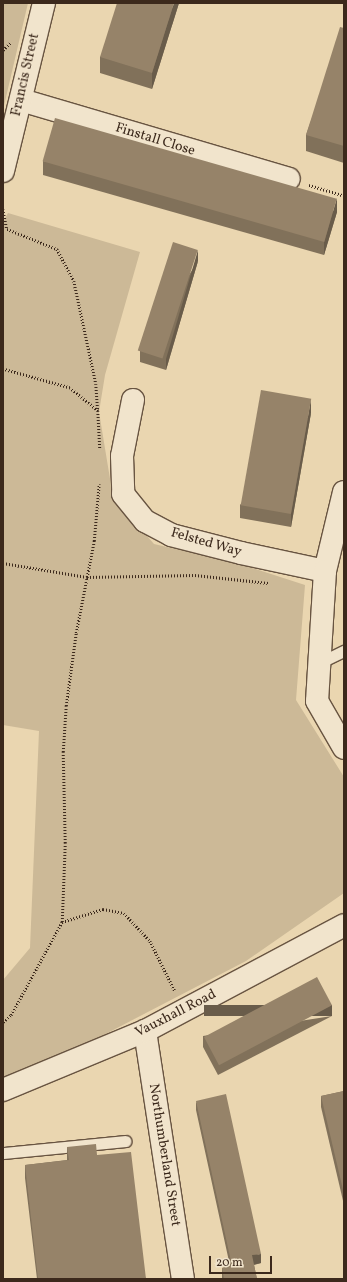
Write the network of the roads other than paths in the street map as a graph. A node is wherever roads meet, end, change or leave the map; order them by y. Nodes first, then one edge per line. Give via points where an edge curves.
1 (44, 3) edge
2 (21, 100) junction
3 (3, 171) edge
4 (289, 180) road end
5 (134, 400) dead end
6 (344, 492) edge
7 (325, 571) junction
8 (344, 651) edge
9 (319, 663) junction
10 (344, 748) edge
11 (344, 925) edge
12 (145, 1031) junction
13 (3, 1090) edge
14 (125, 1141) dead end
15 (3, 1153) edge
16 (183, 1279) edge

1 - 2 street, Francis Street
2 - 3 street, Francis Street
2 - 4 street, Finstall Close
5 - 7 street, Felsted Way via 122,456 123,494 146,521 172,535
6 - 7 street
7 - 9 street
8 - 9 lane
9 - 10 street via 317,701
11 - 12 street, Vauxhall Road
12 - 13 street, Vauxhall Road
12 - 16 street, Northumberland Street
14 - 15 lane

